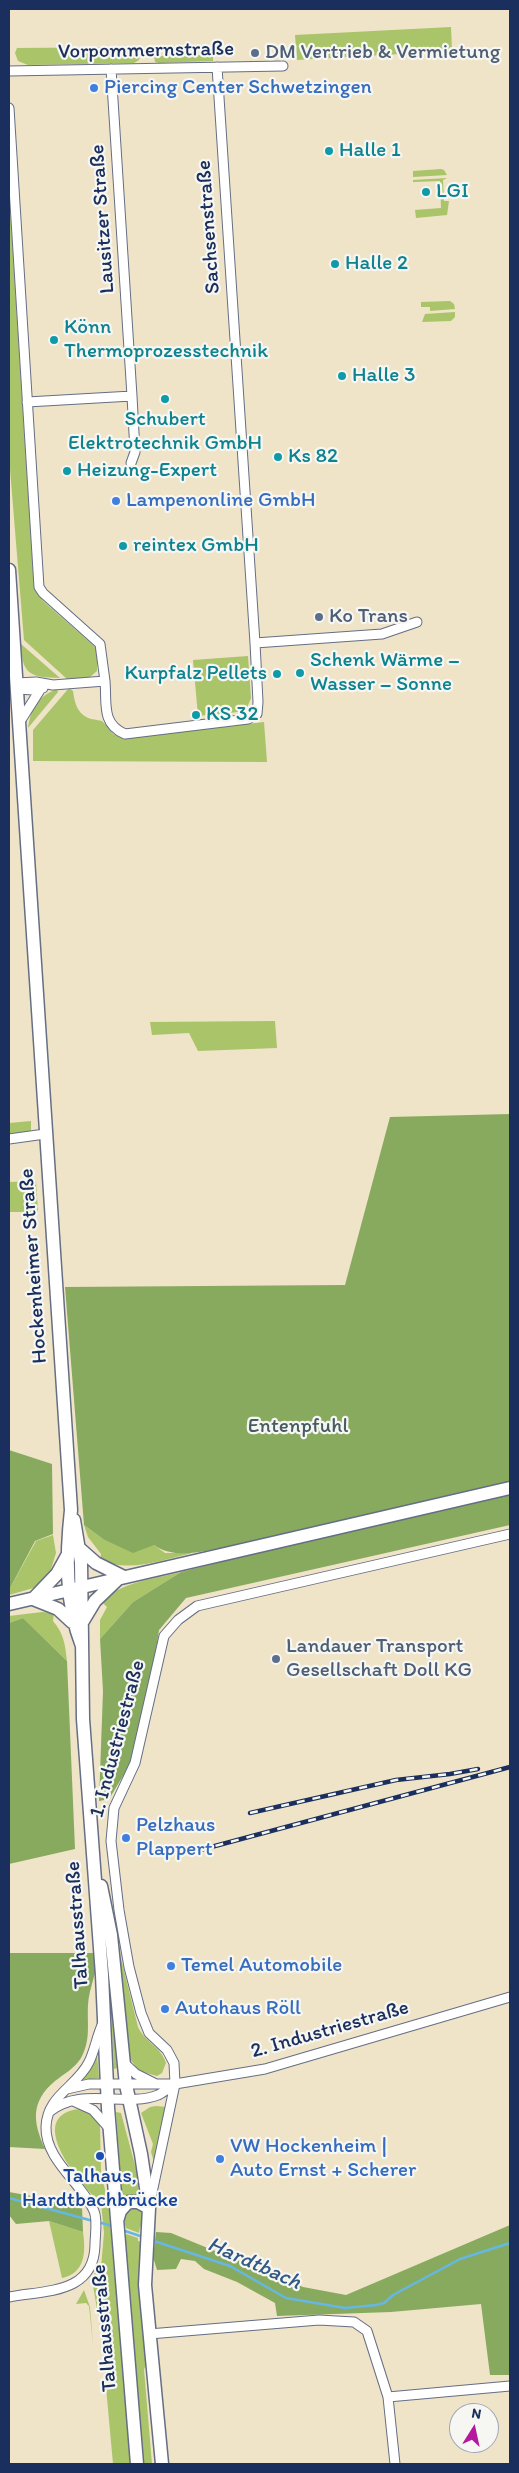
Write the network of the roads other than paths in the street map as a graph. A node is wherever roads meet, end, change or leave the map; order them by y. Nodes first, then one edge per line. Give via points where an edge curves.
1 (283, 66) dead end
2 (217, 67) junction
3 (111, 69) junction
4 (9, 71) edge
5 (9, 108) edge
6 (132, 396) junction
7 (28, 402) junction
8 (131, 463) dead end
9 (9, 570) edge
10 (417, 622) dead end
11 (255, 643) junction
12 (105, 681) junction
13 (53, 685) junction
14 (17, 686) junction
15 (40, 690) junction
16 (19, 723) junction
17 (45, 1134) junction
18 (9, 1139) edge
19 (510, 1488) edge
20 (510, 1534) edge
21 (74, 1551) junction
22 (122, 1576) junction
23 (76, 1588) junction
24 (33, 1599) junction
25 (9, 1604) edge
26 (78, 1622) junction
27 (92, 1849) junction
28 (510, 1997) edge
29 (104, 2020) junction
30 (123, 2062) junction
31 (107, 2084) junction
32 (156, 2084) junction
33 (175, 2084) junction
34 (126, 2085) junction
35 (67, 2088) junction
36 (128, 2098) junction
37 (108, 2099) junction
38 (70, 2100) junction
39 (48, 2112) junction
40 (109, 2128) junction
41 (149, 2208) junction
42 (117, 2221) junction
43 (9, 2297) edge
44 (149, 2334) junction
45 (510, 2386) edge
46 (388, 2397) junction
47 (137, 2464) edge
48 (162, 2464) edge
49 (395, 2464) edge

1 - 2 street, Vorpommernstraße
2 - 3 street, Vorpommernstraße
2 - 11 street, Sachsenstraße
3 - 4 street, Vorpommernstraße
3 - 6 street, Lausitzer Straße
5 - 7 street
6 - 7 street
6 - 8 street, Lausitzer Straße via 135,452
7 - 12 street via 40,587 100,644
9 - 14 main road, Hockenheimer Straße
10 - 11 street via 382,634
11 - 12 street, Sachsenstraße via 257,714 248,720 125,734 114,730 108,721
12 - 13 street
13 - 14 street via 36,682
13 - 15 street
14 - 15 street
14 - 16 main road, Hockenheimer Straße
15 - 16 street
16 - 17 main road, Hockenheimer Straße
17 - 18 street
17 - 21 main road, Hockenheimer Straße
19 - 22 main road
20 - 33 street, 1. Industriestraße via 197,1606 164,1636 135,1763 114,1808 111,1841 119,1910 138,2004 149,2033 173,2059
21 - 22 main road
21 - 23 main road, Hockenheimer Straße
21 - 24 main road
22 - 23 main road
22 - 26 main road
23 - 24 main road
23 - 26 main road, Hockenheimer Straße
24 - 25 main road
24 - 26 main road
26 - 27 main road, Hockenheimer Straße via 82,1646 83,1718
27 - 29 main road, Talhausstraße
27 - 30 main road, Talhausstraße via 112,1935
28 - 33 street, 2. Industriestraße via 268,2068
29 - 31 main road, Talhausstraße
29 - 35 street via 89,2061
30 - 32 street, 2. Industriestraße via 136,2074
30 - 34 main road, Talhausstraße
31 - 34 street, 2. Industriestraße
31 - 35 street, 2. Industriestraße
31 - 37 main road, Talhausstraße
32 - 33 street, 2. Industriestraße
32 - 34 street, 2. Industriestraße
33 - 36 street via 158,2095
33 - 41 street, 1. Industriestraße
34 - 36 main road, Talhausstraße
35 - 39 street via 53,2101
36 - 37 street
36 - 41 main road, Talhausstraße via 143,2163
37 - 38 street
37 - 40 main road, Talhausstraße
38 - 39 street
38 - 40 street via 93,2110
39 - 43 street via 48,2142 96,2215 94,2263 83,2279 65,2287
40 - 42 main road, Talhausstraße
41 - 42 main road via 138,2202 128,2202
41 - 44 main road, Talhausstraße via 145,2285
42 - 47 main road, Talhausstraße
44 - 46 street via 319,2320 354,2322 367,2331
44 - 48 main road, Talhausstraße
45 - 46 street
46 - 49 street

